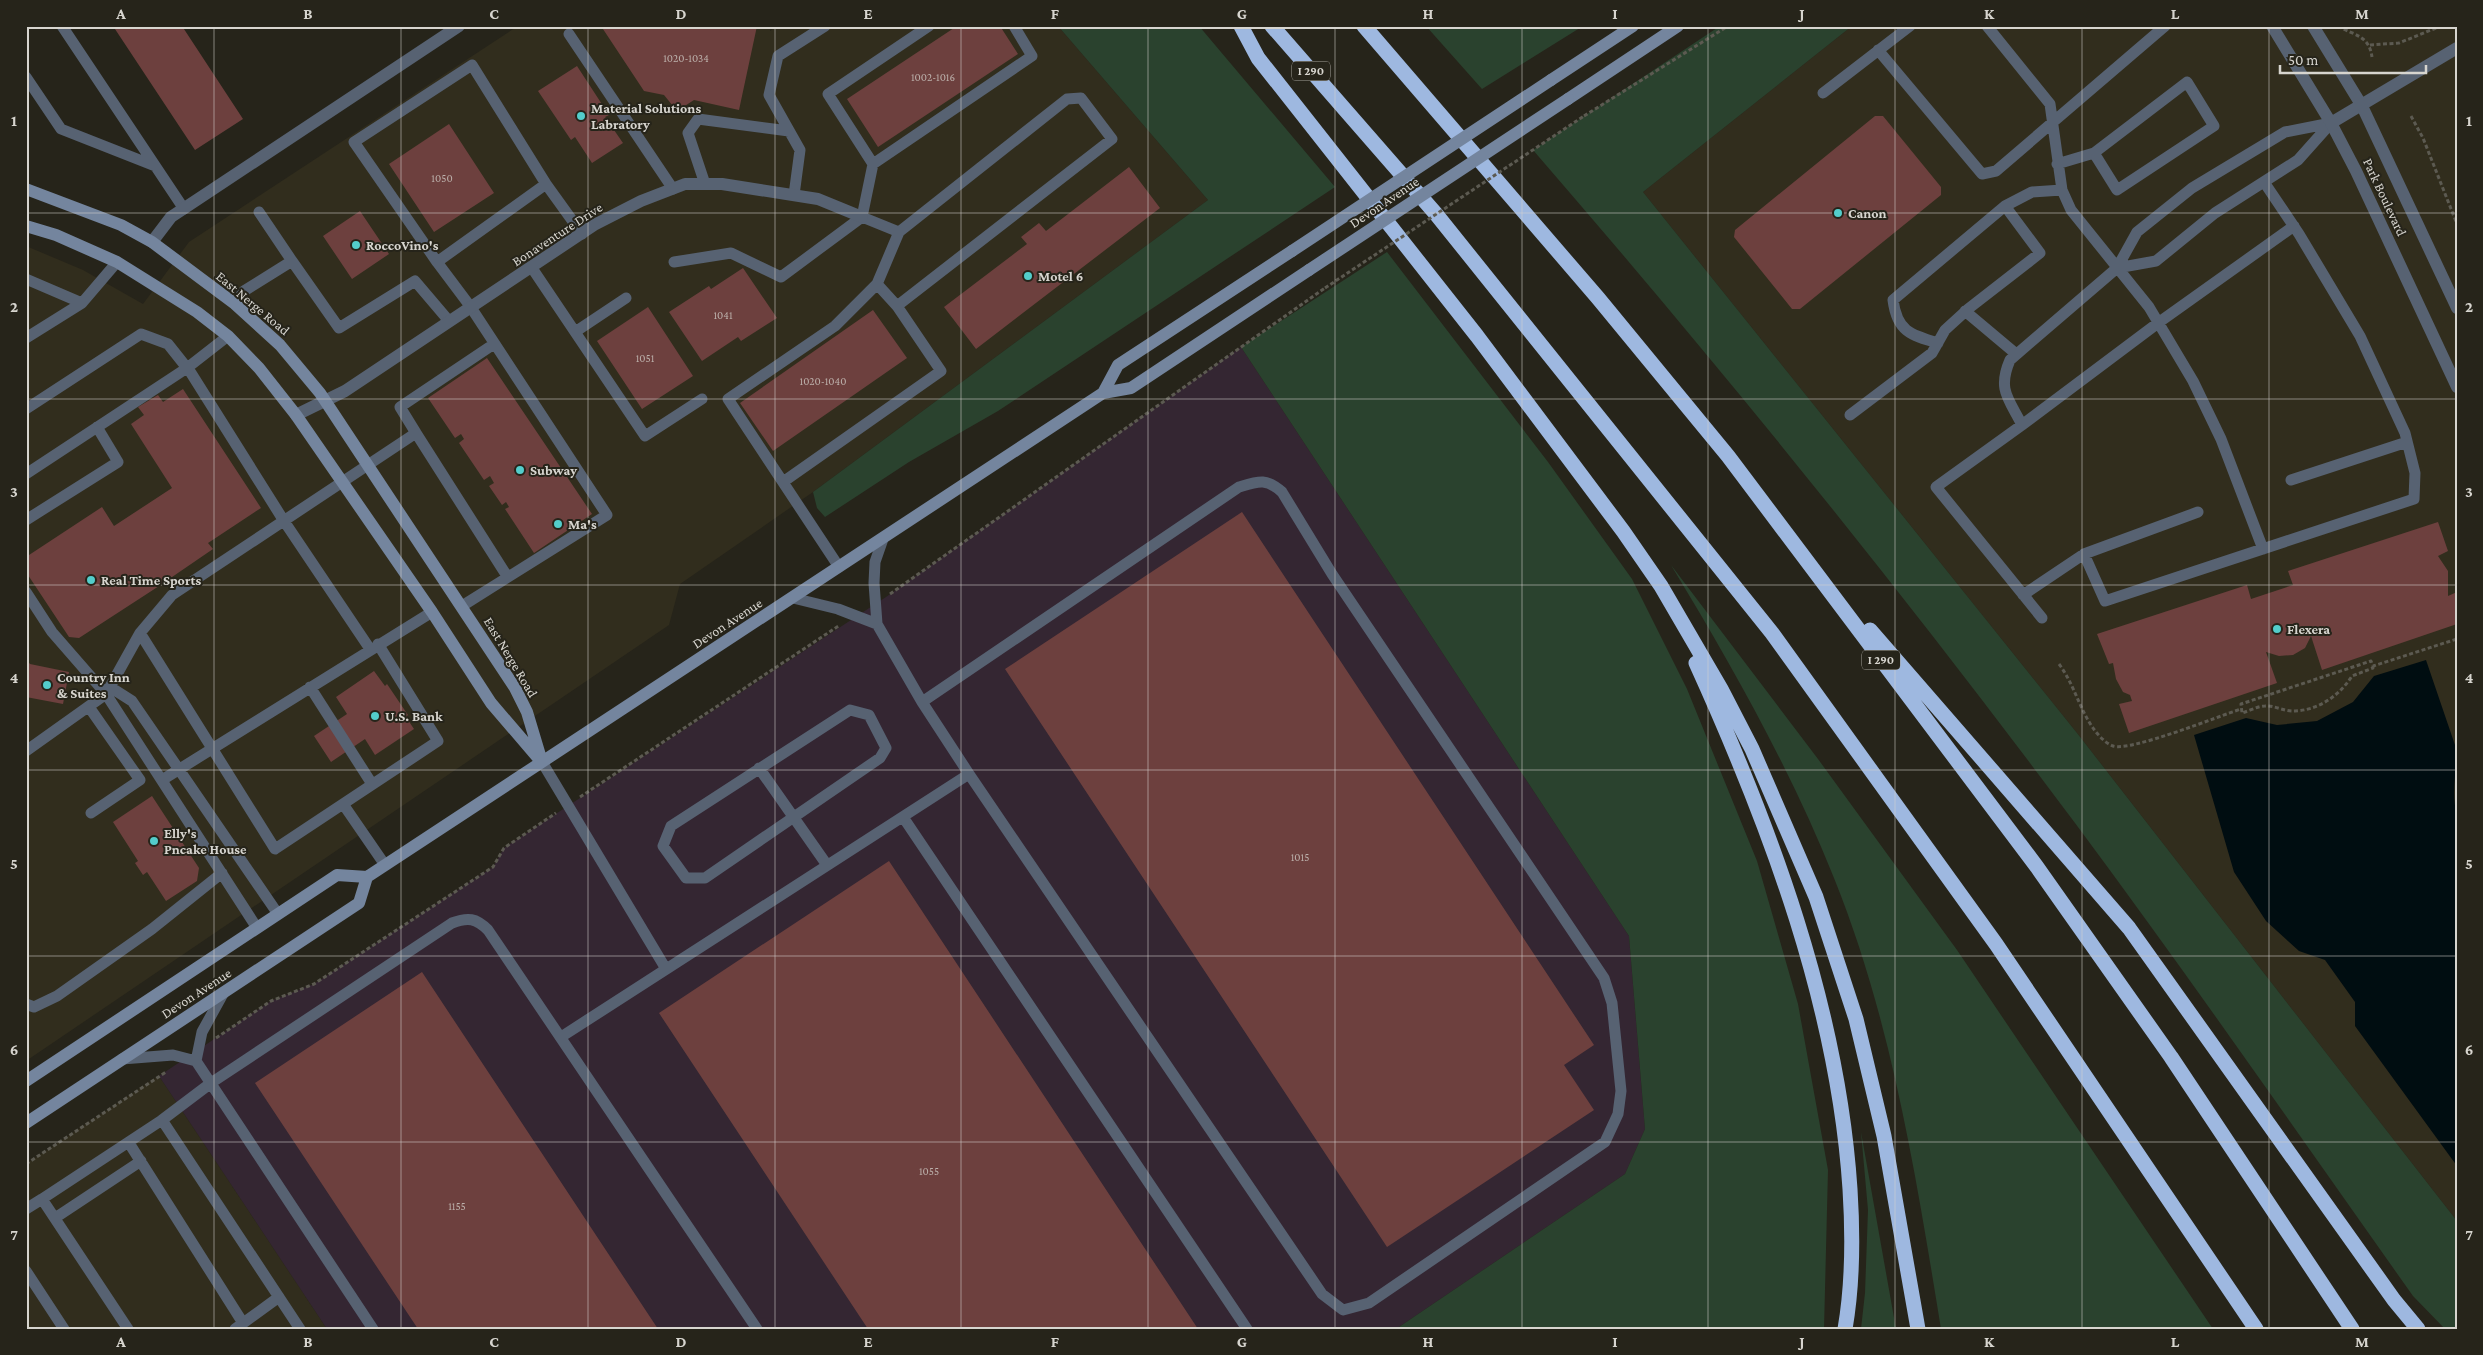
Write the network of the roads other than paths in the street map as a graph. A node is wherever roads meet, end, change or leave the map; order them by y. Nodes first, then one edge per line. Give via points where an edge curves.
1 (62, 26) edge
2 (459, 26) edge
3 (825, 26) edge
4 (929, 26) edge
5 (1014, 26) edge
6 (1241, 26) edge
7 (1272, 26) edge
8 (1364, 26) edge
9 (1632, 26) edge
10 (1678, 26) edge
11 (1910, 26) edge
12 (1987, 26) edge
13 (2165, 26) edge
14 (2272, 26) edge
15 (2312, 26) edge
16 (569, 34) dead end
17 (2457, 48) edge
18 (1878, 50) junction
19 (26, 77) edge
20 (1823, 92) dead end
21 (2362, 106) junction
22 (2052, 122) junction
23 (2332, 123) junction
24 (789, 131) junction
25 (2094, 153) junction
26 (873, 164) junction
27 (2057, 164) junction
28 (155, 166) junction
29 (2264, 182) junction
30 (546, 184) junction
31 (705, 184) junction
32 (673, 188) junction
33 (26, 189) edge
34 (2062, 190) junction
35 (794, 196) junction
36 (2005, 206) junction
37 (184, 209) junction
38 (259, 212) dead end
39 (862, 217) junction
40 (26, 226) edge
41 (2294, 226) junction
42 (899, 232) junction
43 (582, 234) junction
44 (152, 242) junction
45 (292, 261) junction
46 (117, 262) junction
47 (437, 262) junction
48 (674, 262) dead end
49 (532, 268) junction
50 (2117, 268) junction
51 (26, 279) edge
52 (877, 284) junction
53 (626, 298) dead end
54 (82, 304) junction
55 (234, 304) junction
56 (470, 306) junction
57 (897, 306) junction
58 (2457, 308) edge
59 (1965, 311) junction
60 (449, 321) junction
61 (2158, 323) junction
62 (575, 332) junction
63 (228, 336) junction
64 (26, 338) edge
65 (494, 344) junction
66 (1938, 344) junction
67 (2015, 353) junction
68 (187, 368) junction
69 (2457, 387) edge
70 (1103, 393) junction
71 (702, 399) dead end
72 (324, 400) junction
73 (26, 409) edge
74 (1850, 415) dead end
75 (296, 416) junction
76 (2022, 425) junction
77 (96, 427) junction
78 (416, 434) junction
79 (2407, 442) junction
80 (368, 466) junction
81 (26, 474) edge
82 (2291, 480) dead end
83 (783, 482) junction
84 (342, 483) junction
85 (2198, 512) dead end
86 (26, 520) edge
87 (284, 521) junction
88 (1784, 531) junction
89 (883, 539) junction
90 (2263, 549) junction
91 (2084, 554) junction
92 (839, 567) junction
93 (507, 576) junction
94 (1661, 586) junction
95 (26, 592) edge
96 (2023, 595) junction
97 (793, 598) junction
98 (462, 606) junction
99 (432, 612) junction
100 (2042, 618) dead end
101 (877, 624) junction
102 (140, 633) junction
103 (374, 647) junction
104 (310, 687) junction
105 (108, 690) junction
106 (922, 702) junction
107 (89, 707) junction
108 (212, 747) junction
109 (26, 751) edge
110 (542, 762) junction
111 (759, 768) junction
112 (180, 769) junction
113 (969, 774) junction
114 (162, 780) junction
115 (372, 784) junction
116 (343, 804) junction
117 (91, 813) dead end
118 (794, 817) junction
119 (903, 817) junction
120 (385, 865) junction
121 (827, 866) junction
122 (222, 873) junction
123 (367, 877) junction
124 (278, 914) junction
125 (257, 928) junction
126 (666, 969) junction
127 (224, 992) junction
128 (26, 1004) edge
129 (561, 1037) junction
130 (193, 1057) junction
131 (122, 1059) junction
132 (26, 1081) edge
133 (210, 1082) junction
134 (162, 1120) junction
135 (26, 1123) edge
136 (129, 1143) junction
137 (141, 1162) junction
138 (42, 1199) junction
139 (26, 1209) edge
140 (55, 1218) junction
141 (26, 1271) edge
142 (279, 1298) junction
143 (239, 1326) edge
144 (64, 1329) edge
145 (128, 1329) edge
146 (300, 1329) edge
147 (373, 1329) edge
148 (757, 1329) edge
149 (1247, 1329) edge
150 (1845, 1329) edge
151 (1918, 1329) edge
152 (2256, 1329) edge
153 (2352, 1329) edge
154 (2418, 1329) edge

1 - 28 lane
2 - 37 street
3 - 24 lane via 778,56 769,95
4 - 26 lane via 828,94
5 - 26 lane via 1032,56
6 - 94 highway via 1258,58 1477,336
7 - 152 highway, I 290 via 1436,214 1772,633 1996,944
8 - 88 highway, I 290 via 1604,305 1728,456
9 - 70 main road, Devon Avenue, bridge via 1118,365
10 - 70 main road, Devon Avenue, bridge via 1131,388
11 - 18 lane
12 - 22 lane via 2050,104
13 - 22 lane
14 - 23 street, Park Boulevard
15 - 21 street, Park Boulevard
16 - 32 lane
17 - 21 street
18 - 20 lane
18 - 22 lane via 1982,174 1996,171
19 - 28 lane via 62,129
21 - 23 street
21 - 58 street, Park Boulevard
22 - 27 lane
23 - 29 lane via 2298,160
23 - 50 lane via 2285,132 2192,188 2137,232
23 - 69 street, Park Boulevard
24 - 31 lane via 698,119 688,133
24 - 35 lane via 800,150
25 - 25 lane via 2187,82 2214,126 2117,190
25 - 27 lane
26 - 39 lane
27 - 34 lane
28 - 37 lane
29 - 41 lane
29 - 50 lane via 2215,213 2156,261
30 - 43 lane
30 - 47 lane
30 - 47 lane via 472,65 354,142
31 - 32 street, Bonaventure Drive
31 - 35 street, Bonaventure Drive
32 - 43 street, Bonaventure Drive via 641,201
33 - 44 main road, East Nerge Road via 121,225
34 - 36 lane via 2032,192
34 - 50 lane via 2071,210
35 - 39 street, Bonaventure Drive via 818,199
36 - 59 lane via 2040,253
36 - 66 lane via 1893,300 1900,325 1914,336
37 - 44 street via 171,217
38 - 45 lane
39 - 42 lane
39 - 48 lane via 781,277 730,253
40 - 46 main road via 56,235
41 - 61 lane
41 - 79 lane via 2360,336
42 - 52 lane
42 - 57 lane via 1067,99 1081,98 1112,140
43 - 49 street, Bonaventure Drive
44 - 55 main road, East Nerge Road
45 - 55 lane via 244,291
45 - 60 lane via 339,328 415,281
46 - 54 lane
46 - 63 main road via 197,312
47 - 56 lane
49 - 56 street, Bonaventure Drive
49 - 62 lane
50 - 61 lane
50 - 67 lane
51 - 54 lane
52 - 57 lane
52 - 83 lane via 835,326 728,400
53 - 62 lane
54 - 64 lane
55 - 72 main road, East Nerge Road via 280,345
56 - 60 street, Bonaventure Drive
56 - 65 lane
57 - 83 lane via 941,371
59 - 66 lane via 1945,330
59 - 67 lane
60 - 72 street, Bonaventure Drive via 345,391
61 - 76 lane
61 - 90 lane via 2193,381 2221,439
62 - 71 lane via 645,436
63 - 68 lane
63 - 75 main road via 259,368
65 - 78 lane via 400,407
65 - 93 lane via 607,515
66 - 74 lane via 1932,353
67 - 76 lane via 2006,370 2004,390
68 - 73 lane via 168,344 141,334
68 - 77 lane
68 - 87 lane
70 - 89 main road, Devon Avenue
72 - 75 street, Bonaventure Drive
72 - 80 main road, East Nerge Road
75 - 84 main road
76 - 96 lane via 1936,487
77 - 81 lane
77 - 86 lane via 118,462
78 - 80 lane
78 - 93 lane
79 - 82 lane
79 - 90 lane via 2415,473 2414,499
80 - 84 lane
80 - 98 main road, East Nerge Road
83 - 92 lane
84 - 87 lane
84 - 99 main road
85 - 91 lane
87 - 102 lane via 172,595
87 - 103 lane
88 - 153 highway, I 290 via 2037,867 2171,1057
88 - 154 highway via 2129,928 2394,1300
89 - 92 main road, Devon Avenue
89 - 101 lane via 875,562
90 - 91 lane via 2105,601
91 - 96 lane
92 - 97 main road, Devon Avenue
93 - 98 lane
94 - 150 highway via 1758,808 1796,918 1820,1011 1838,1089 1848,1158 1853,1243
94 - 151 highway via 1752,749 1816,897 1856,1019 1882,1126
95 - 105 lane via 52,632
96 - 100 lane
97 - 101 lane via 838,609
97 - 110 main road, Devon Avenue
98 - 110 main road, East Nerge Road via 515,688 527,712
99 - 103 lane
99 - 110 main road via 491,703
101 - 106 lane
102 - 105 lane
102 - 108 lane
103 - 104 lane
103 - 115 lane via 438,741
104 - 108 lane
104 - 115 lane
105 - 107 lane
105 - 112 lane via 132,701
105 - 114 lane
106 - 113 lane
106 - 113 lane via 1239,487 1259,481 1272,484 1282,492 1332,574 1604,978 1612,1003 1621,1091 1618,1114 1605,1142 1369,1303 1343,1310 1322,1294
107 - 109 lane
107 - 117 lane via 140,780
108 - 112 lane
108 - 116 lane via 275,849
110 - 120 main road, Devon Avenue
110 - 126 lane
111 - 118 lane
111 - 118 lane via 850,710 869,715 886,748 880,758
111 - 118 lane via 671,826 663,846 686,878 705,878
112 - 114 lane
112 - 124 lane
113 - 119 lane
114 - 122 lane
115 - 116 lane
116 - 120 lane
118 - 121 lane
119 - 121 lane
119 - 149 lane
120 - 123 main road, Devon Avenue
121 - 126 lane
122 - 125 lane
122 - 128 lane via 152,929 57,996 34,1007
123 - 124 main road, Devon Avenue via 337,875
123 - 127 main road, Devon Avenue via 359,903
124 - 125 main road, Devon Avenue
125 - 132 main road, Devon Avenue
126 - 129 lane
127 - 130 lane via 202,1032
127 - 131 main road, Devon Avenue
129 - 133 lane via 488,930 480,922 467,918 452,923
129 - 148 lane
130 - 131 lane via 173,1055
130 - 133 lane
131 - 135 main road, Devon Avenue
133 - 134 lane
133 - 147 lane
134 - 136 lane
134 - 142 lane
136 - 137 lane
136 - 138 lane
137 - 140 lane
137 - 143 lane
138 - 139 lane
138 - 140 lane
140 - 145 lane
141 - 144 lane
142 - 143 lane
142 - 146 lane

